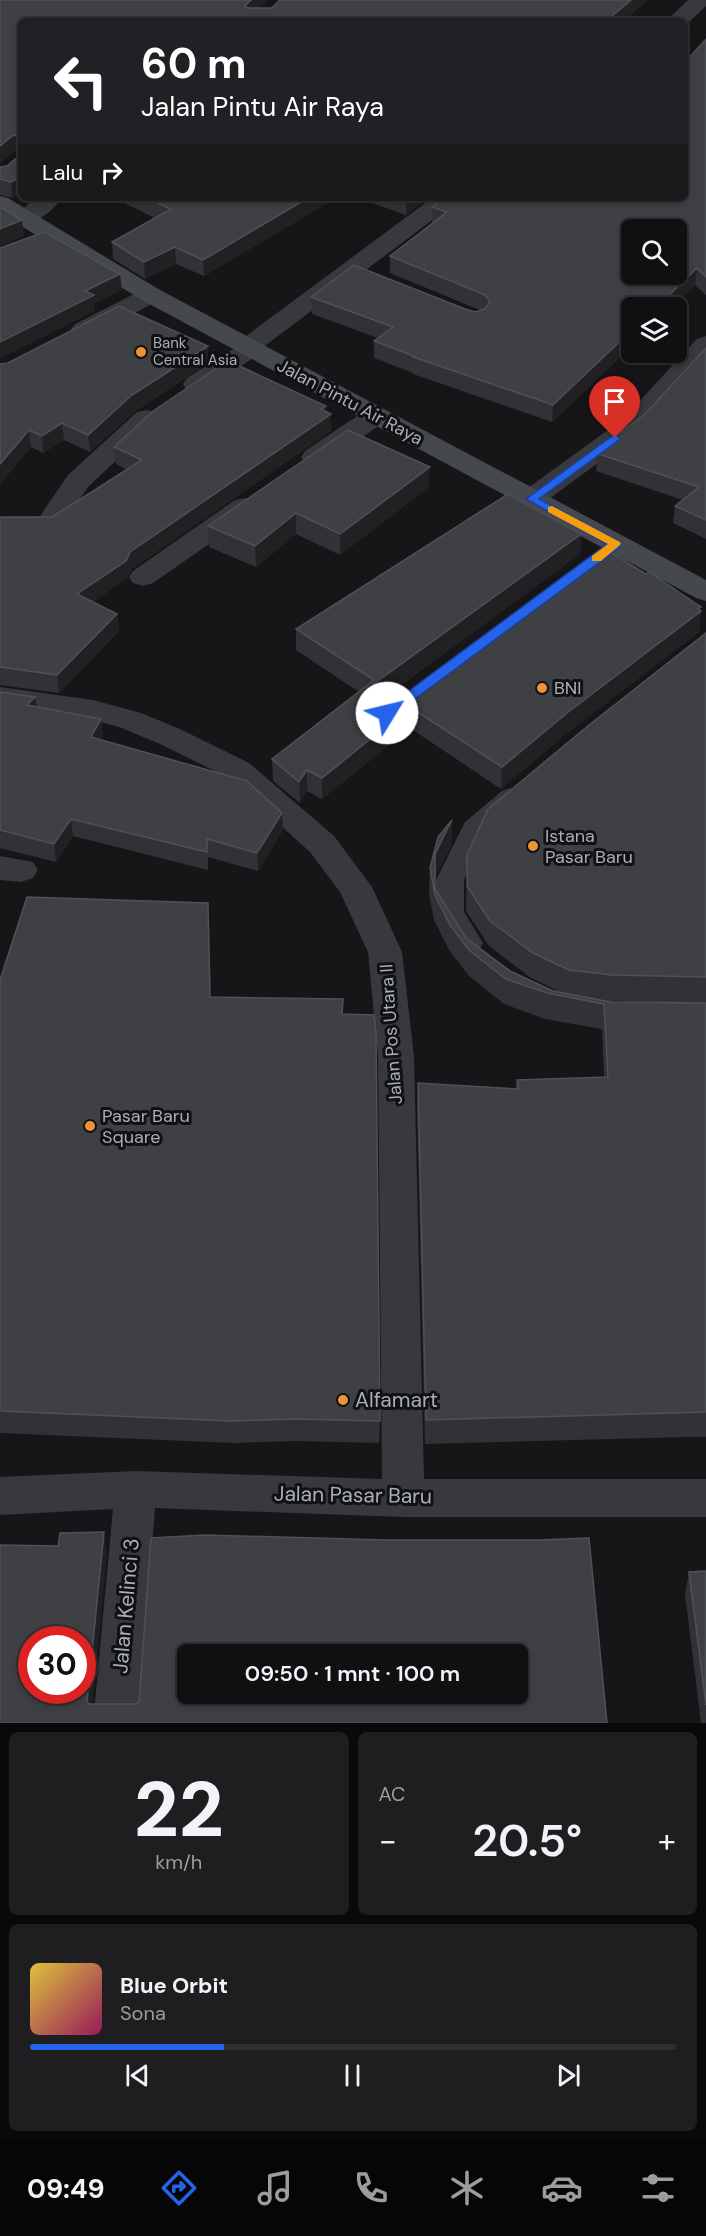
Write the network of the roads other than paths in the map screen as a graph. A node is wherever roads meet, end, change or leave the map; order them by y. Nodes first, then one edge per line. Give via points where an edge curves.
1 (700, 0) edge
2 (680, 18) edge
3 (46, 201) edge
4 (444, 201) edge
5 (0, 203) edge
6 (26, 218) junction
7 (151, 295) junction
8 (62, 340) edge
9 (706, 344) edge
10 (248, 348) junction
11 (375, 416) junction
12 (298, 469) edge
13 (269, 489) edge
14 (531, 499) junction
15 (50, 522) edge
16 (616, 544) junction
17 (589, 564) edge
18 (143, 577) dead end
19 (706, 592) edge
20 (0, 698) edge
21 (533, 778) edge
22 (485, 962) edge
23 (136, 1489) junction
24 (0, 1496) edge
25 (403, 1498) junction
26 (706, 1498) edge
27 (116, 1723) edge

1 - 2 street
3 - 6 street
4 - 10 street via 362,273
5 - 6 street, Jalan Pintu Air Raya
6 - 7 street, Jalan Pintu Air Raya via 42,239
7 - 8 street
7 - 10 street, Jalan Pintu Air Raya
9 - 14 street via 632,425
10 - 11 street, Jalan Pintu Air Raya
10 - 15 street via 144,420 78,481
11 - 12 street
11 - 14 street, Jalan Pintu Air Raya
13 - 18 street
14 - 16 street, Jalan Pintu Air Raya
16 - 17 street
16 - 19 street, Jalan Pintu Air Raya
20 - 25 street, Jalan Pos Utara II via 93,710 130,720 238,770 322,844 355,887 385,952 396,1056
21 - 22 lane via 474,828 450,879 450,913
23 - 24 street, Jalan Pasar Baru
23 - 25 street, Jalan Pasar Baru
23 - 27 street, Jalan Kelinci 3
25 - 26 street, Jalan Pasar Baru

